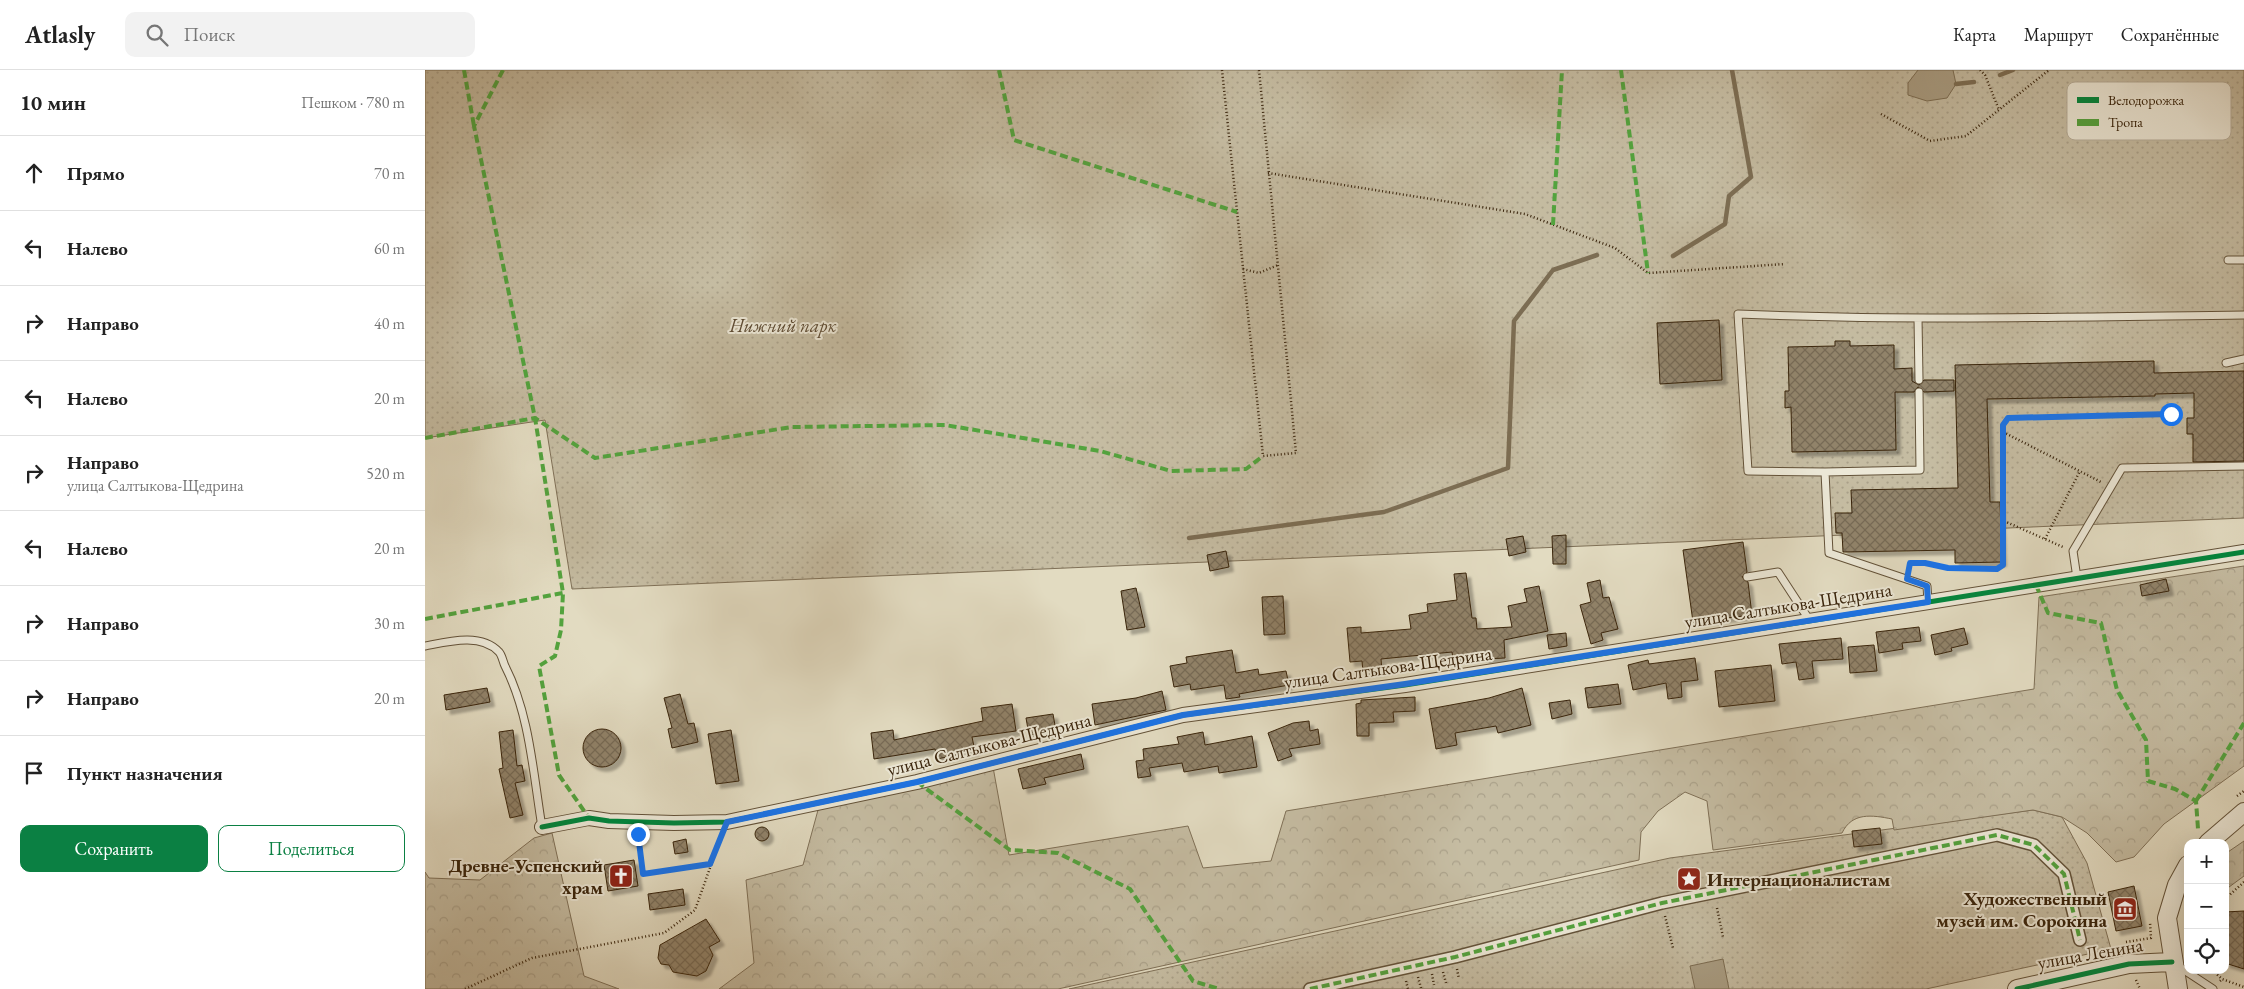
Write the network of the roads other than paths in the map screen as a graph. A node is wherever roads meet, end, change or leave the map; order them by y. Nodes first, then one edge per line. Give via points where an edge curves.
1 (2228, 260) dead end
2 (2244, 260) edge
3 (2244, 315) edge
4 (1918, 318) junction
5 (2244, 359) edge
6 (2225, 363) dead end
7 (1919, 380) dead end
8 (1919, 392) dead end
9 (2244, 466) edge
10 (1825, 472) junction
11 (2244, 552) edge
12 (1747, 577) dead end
13 (2077, 578) junction
14 (1928, 602) junction
15 (1810, 620) junction
16 (425, 646) edge
17 (2244, 812) edge
18 (542, 827) joint
19 (2213, 839) edge
20 (2184, 872) edge
21 (2081, 940) dead end
22 (2172, 962) junction
23 (2212, 988) edge
24 (1310, 989) edge
25 (2017, 989) edge
26 (2178, 989) edge

1 - 2 lane
3 - 4 lane
4 - 7 lane
4 - 10 lane via 1738,314 1748,471
5 - 6 lane
8 - 10 lane via 1920,470
9 - 13 lane via 2122,468 2073,552
10 - 14 lane via 1829,553 1927,586
11 - 13 street, улица Салтыкова-Щедрина
12 - 15 lane via 1778,572
13 - 14 street, улица Салтыкова-Щедрина
14 - 15 street, улица Салтыкова-Щедрина
15 - 18 street, улица Салтыкова-Щедрина via 1405,684 1183,715 917,782 727,822 665,823 589,818
16 - 18 lane via 461,639 480,642 498,651 514,684 527,732
17 - 19 street
20 - 22 street via 2167,918
21 - 24 street via 2064,874 2034,845 1997,835 1662,903 1455,957
22 - 23 lane
22 - 25 street, улица Ленина via 2129,964
22 - 26 street

